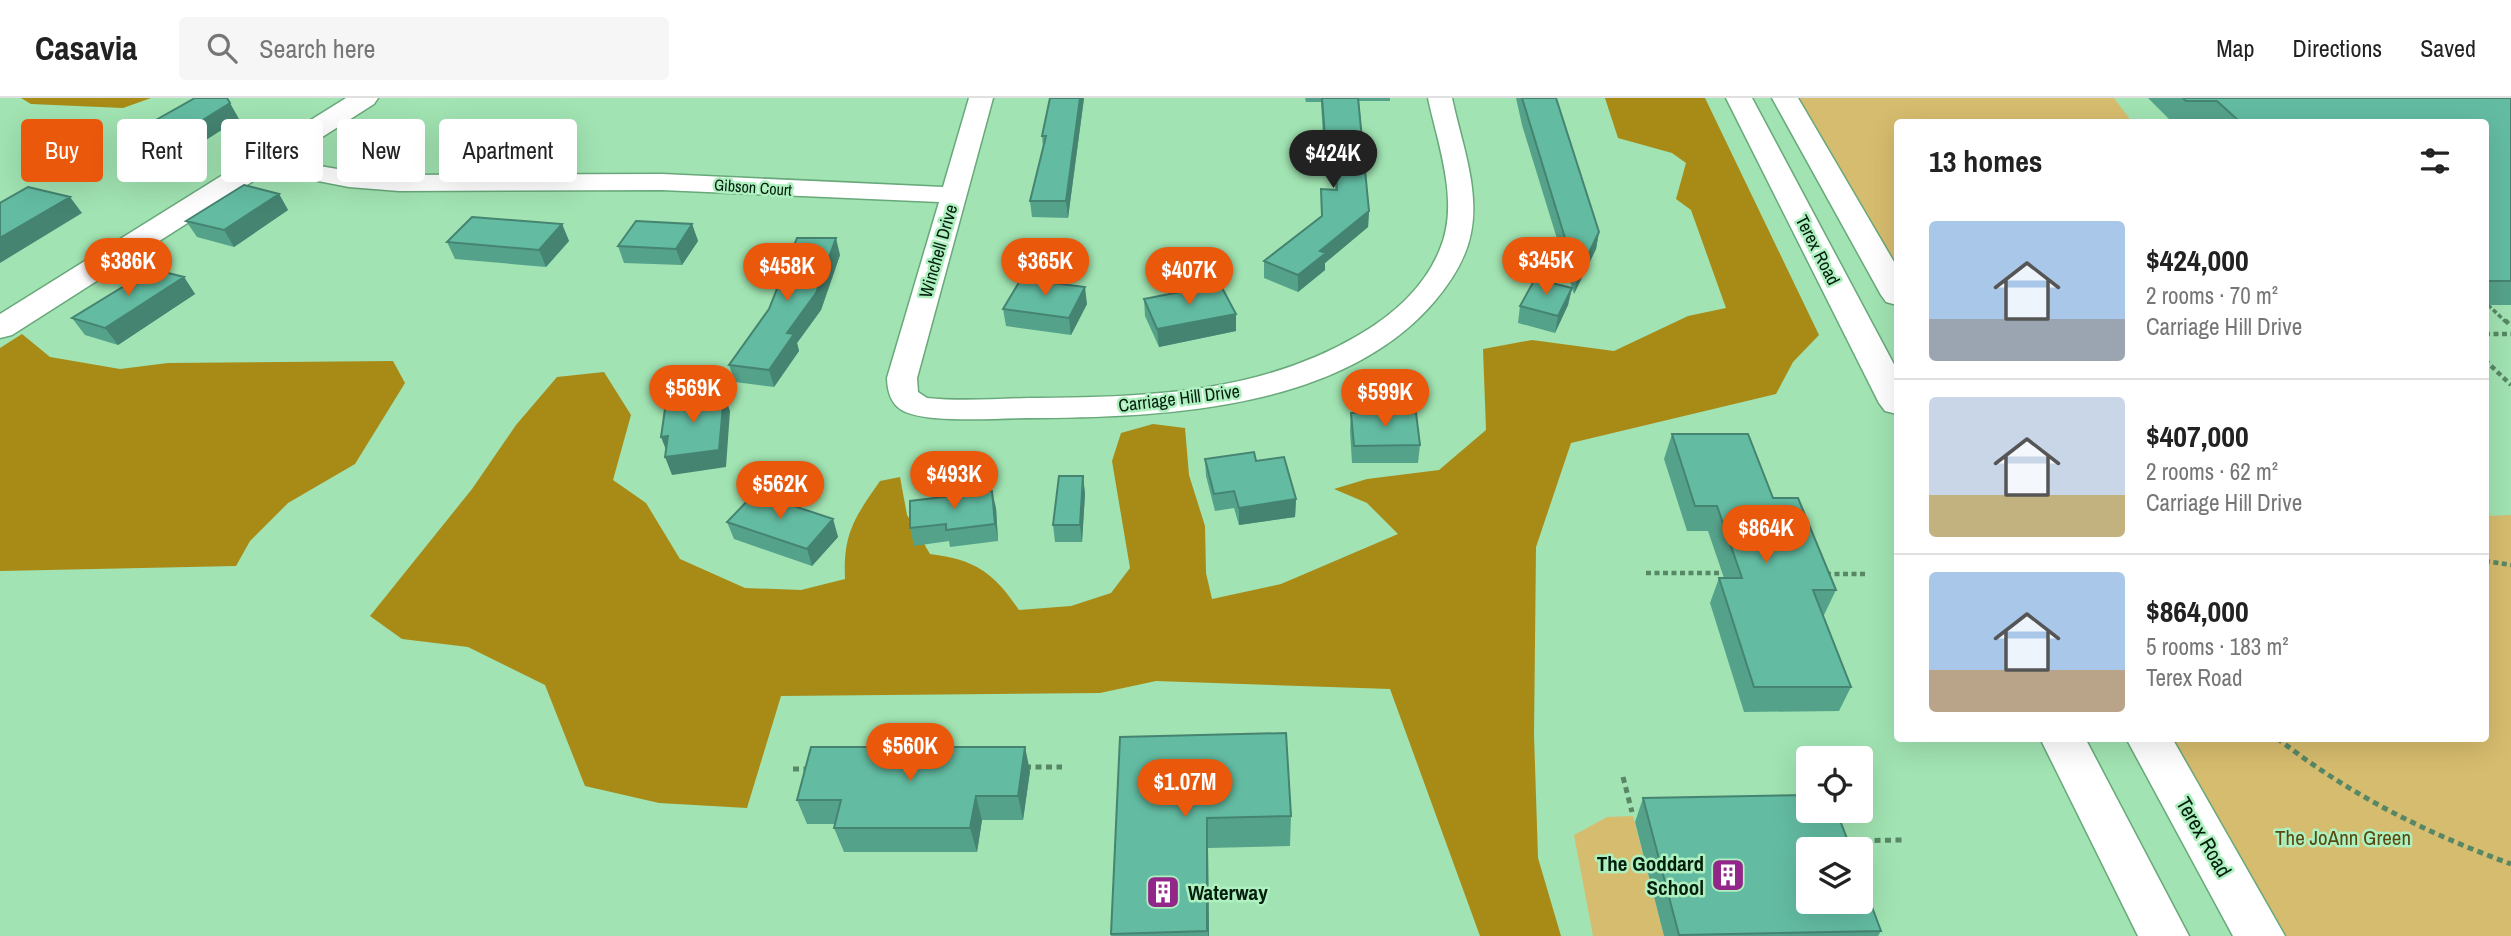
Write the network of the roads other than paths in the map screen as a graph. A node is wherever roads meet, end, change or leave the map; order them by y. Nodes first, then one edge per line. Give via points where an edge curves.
1 (365, 98) edge
2 (981, 98) edge
3 (1440, 98) edge
4 (1739, 98) edge
5 (1785, 98) edge
6 (323, 124) edge
7 (323, 174) edge
8 (231, 182) edge
9 (953, 195) junction
10 (1894, 290) edge
11 (0, 328) edge
12 (1886, 361) edge
13 (1894, 392) edge
14 (909, 402) joint
15 (2064, 742) edge
16 (2150, 742) edge
17 (2164, 936) edge
18 (2260, 936) edge

1 - 6 street
2 - 9 street, Winchell Drive
3 - 14 street, Carriage Hill Drive via 1460,204 1454,248 1440,276 1405,318 1371,341 1278,382 1197,400 984,409 934,409
4 - 12 street, Terex Road
5 - 10 street
7 - 9 street, Gibson Court via 399,183 662,182
8 - 11 street
9 - 14 street, Winchell Drive via 902,378 901,388
12 - 13 street, Terex Road
15 - 17 street
16 - 18 street, Terex Road

